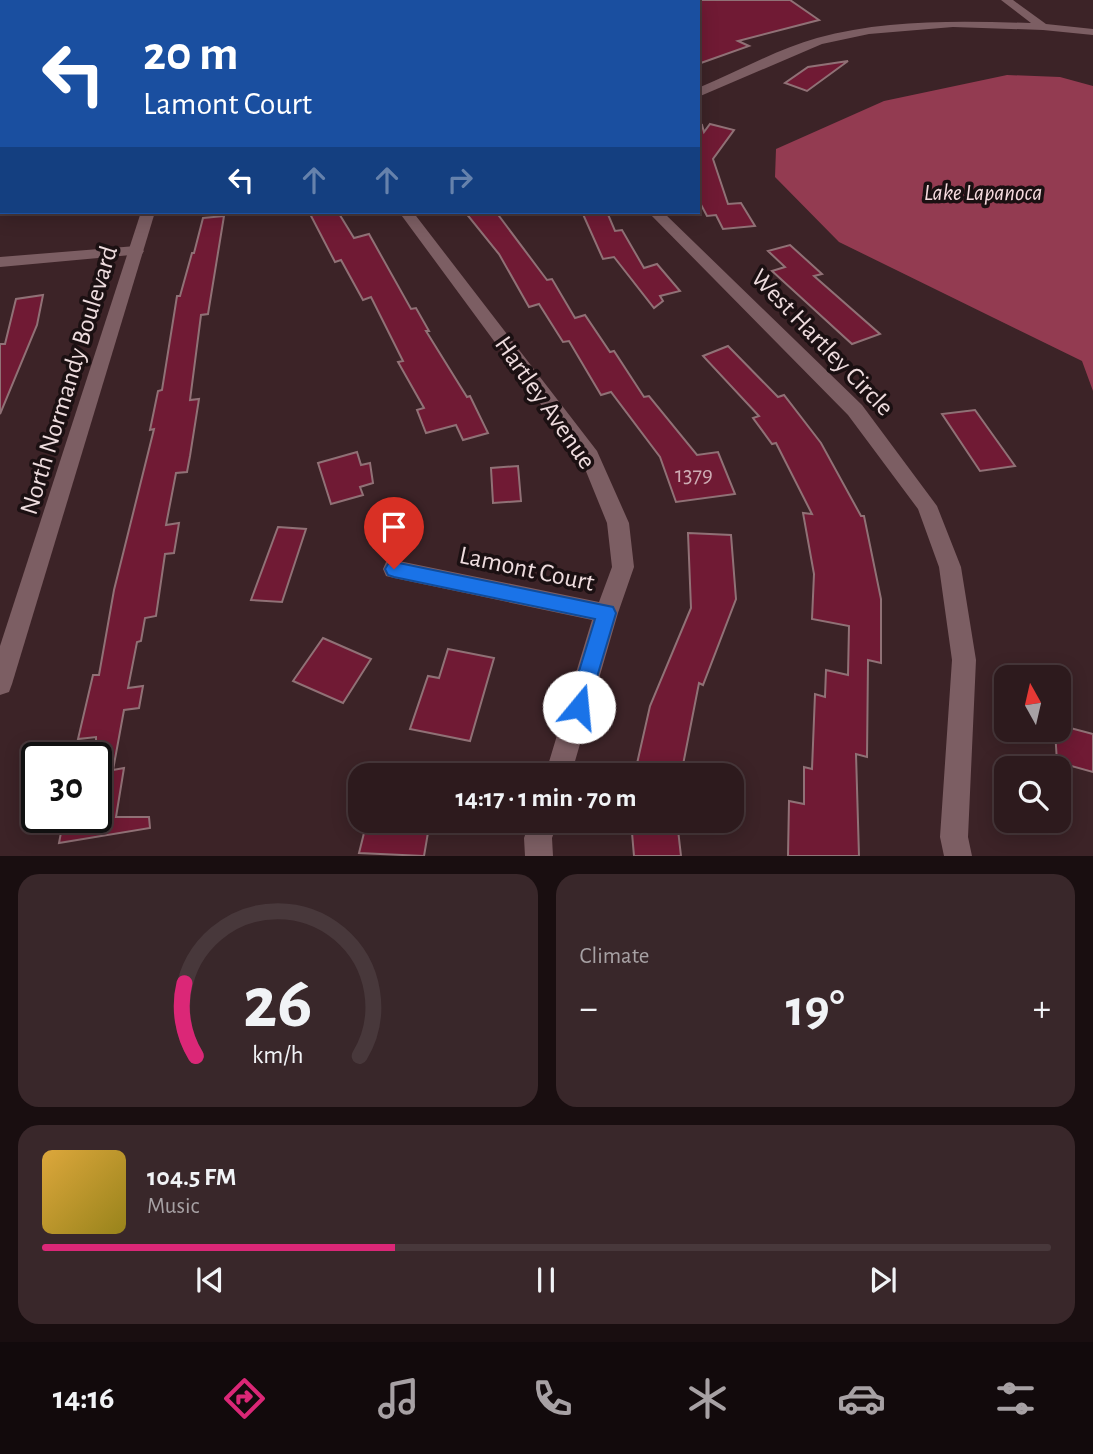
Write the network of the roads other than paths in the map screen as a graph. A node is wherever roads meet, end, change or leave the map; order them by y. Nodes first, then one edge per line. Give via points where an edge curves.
1 (1006, 0) edge
2 (1043, 27) junction
3 (1093, 32) edge
4 (700, 92) edge
5 (147, 214) edge
6 (408, 214) edge
7 (657, 214) edge
8 (136, 251) junction
9 (0, 262) edge
10 (394, 569) dead end
11 (606, 613) junction
12 (0, 684) edge
13 (562, 763) edge
14 (540, 833) edge
15 (539, 856) edge
16 (958, 856) edge

1 - 2 street
2 - 3 street
2 - 4 street via 914,26 819,41
5 - 8 street, North Normandy Boulevard
6 - 11 street, Hartley Avenue via 590,456 618,523 624,567
7 - 16 street, West Hartley Circle via 855,410 927,506 950,567 964,660 954,837
8 - 9 street
8 - 12 street, North Normandy Boulevard
10 - 11 street, Lamont Court
11 - 13 street, Hartley Avenue
14 - 15 street

